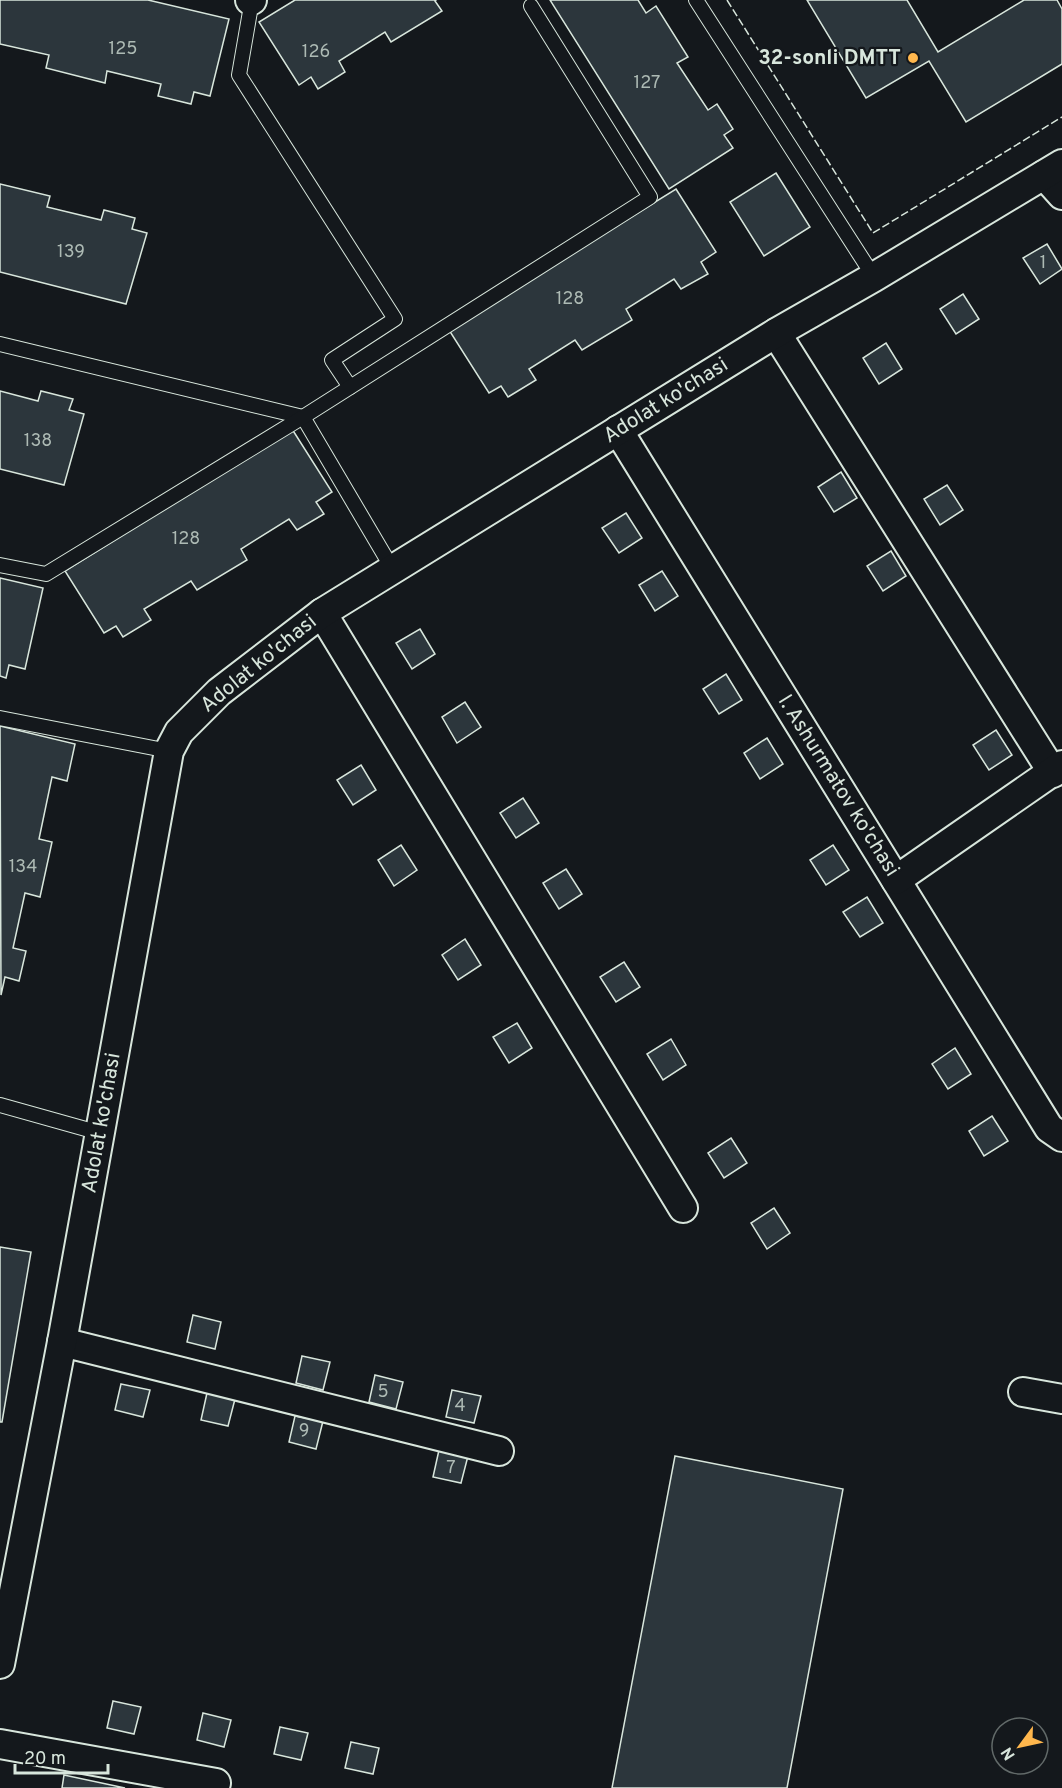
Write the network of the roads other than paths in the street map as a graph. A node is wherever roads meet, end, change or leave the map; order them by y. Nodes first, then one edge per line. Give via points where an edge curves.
1 (252, 0) edge
2 (696, 0) edge
3 (531, 6) dead end
4 (1056, 178) edge
5 (874, 277) junction
6 (776, 333) junction
7 (0, 344) edge
8 (350, 387) junction
9 (303, 417) junction
10 (618, 430) junction
11 (0, 565) edge
12 (392, 568) junction
13 (322, 613) junction
14 (0, 718) edge
15 (169, 751) junction
16 (1058, 769) edge
17 (896, 880) junction
18 (0, 1105) edge
19 (100, 1133) junction
20 (1062, 1137) edge
21 (683, 1208) dead end
22 (62, 1341) junction
23 (1023, 1392) dead end
24 (1062, 1399) edge
25 (499, 1451) dead end
26 (0, 1664) edge
27 (0, 1744) edge
28 (216, 1783) dead end

1 - 8 lane via 240,75 395,319 332,360
2 - 5 lane
3 - 8 lane via 650,197
4 - 5 street, Adolat ko'chasi
5 - 6 street, Adolat ko'chasi
6 - 10 street, Adolat ko'chasi
6 - 16 street
7 - 9 lane
8 - 9 lane
9 - 11 lane via 46,574
9 - 12 lane
10 - 12 street, Adolat ko'chasi
10 - 17 street, I. Ashurmatov ko'chasi
12 - 13 street, Adolat ko'chasi
13 - 15 street, Adolat ko'chasi via 219,692 179,732
13 - 21 street
14 - 15 lane
15 - 19 street, Adolat ko'chasi
16 - 17 street
17 - 20 street, I. Ashurmatov ko'chasi via 1049,1128
18 - 19 lane
19 - 22 street, Adolat ko'chasi
22 - 25 street
22 - 26 street, Adolat ko'chasi
23 - 24 street
27 - 28 street

